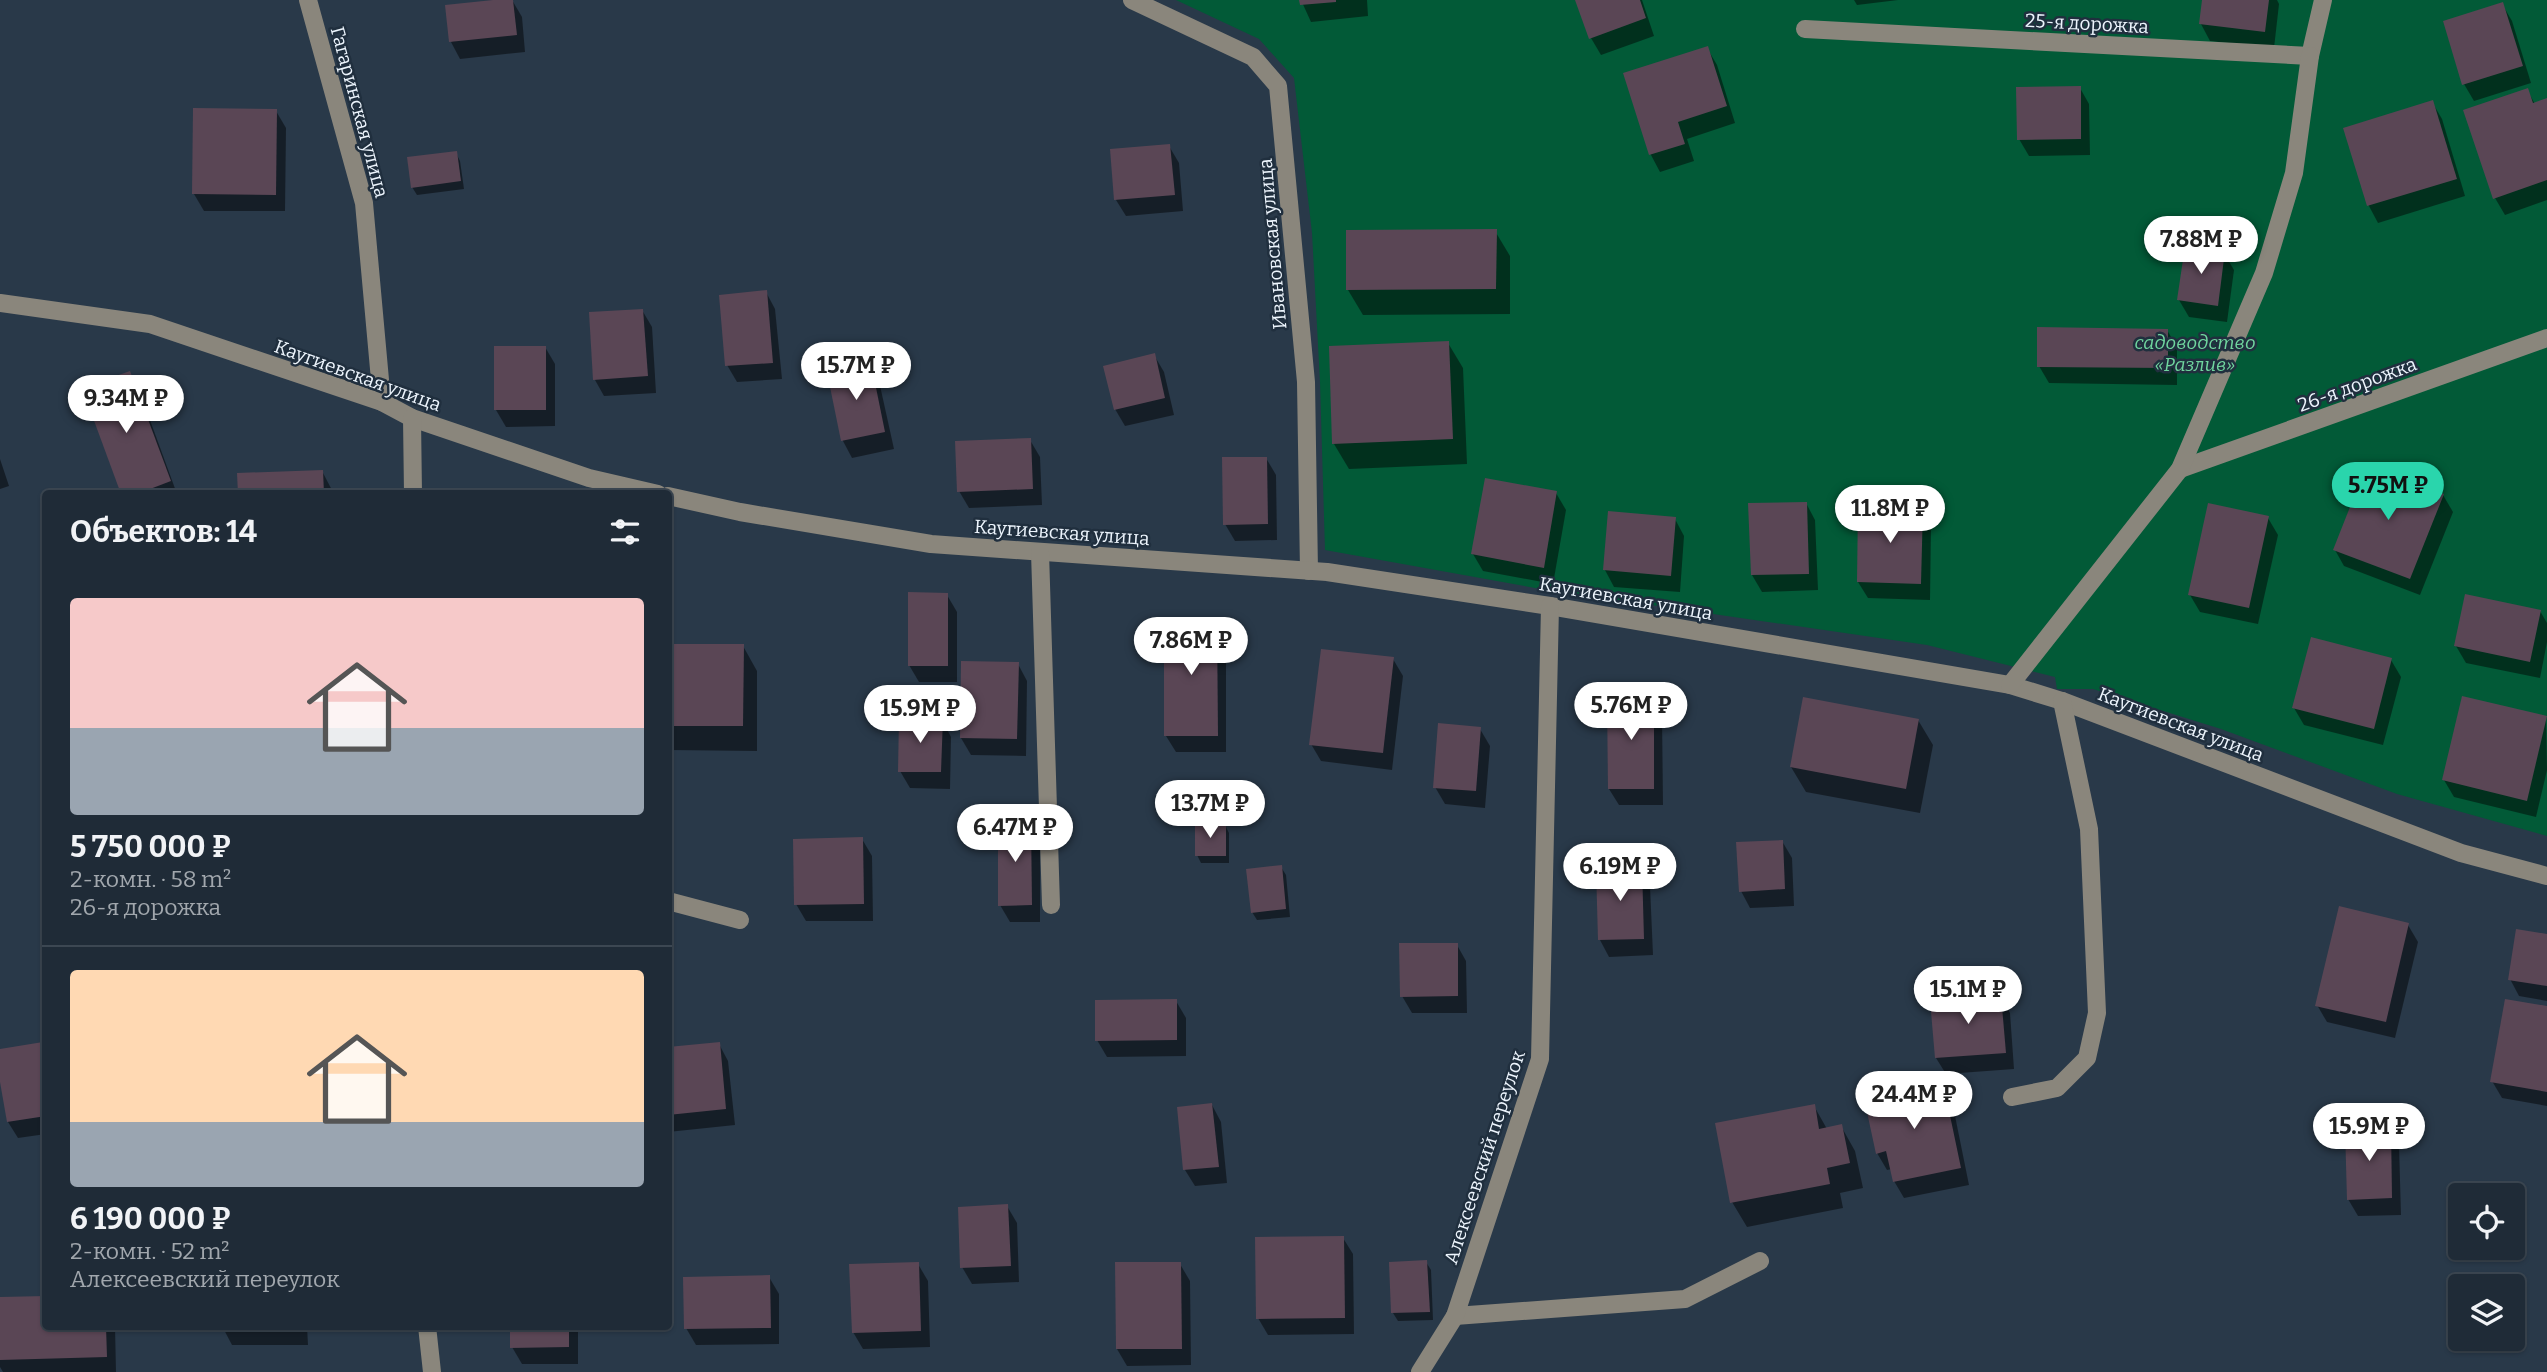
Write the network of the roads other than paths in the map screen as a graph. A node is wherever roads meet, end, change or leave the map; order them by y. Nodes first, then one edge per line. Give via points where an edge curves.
1 (308, 0) edge
2 (1132, 0) edge
3 (2323, 0) edge
4 (1805, 29) dead end
5 (2310, 56) junction
6 (0, 303) edge
7 (2547, 338) edge
8 (382, 402) junction
9 (412, 418) junction
10 (2180, 469) junction
11 (413, 490) edge
12 (641, 490) edge
13 (672, 497) edge
14 (1040, 552) junction
15 (1309, 571) junction
16 (1550, 606) junction
17 (2010, 685) junction
18 (2062, 701) junction
19 (2547, 876) edge
20 (672, 902) edge
21 (1051, 905) dead end
22 (740, 920) dead end
23 (2012, 1097) dead end
24 (1760, 1261) dead end
25 (1455, 1316) junction
26 (427, 1330) edge
27 (432, 1372) edge
28 (1420, 1372) edge

1 - 8 street, Гагаринская улица via 364,203
2 - 15 street, Ивановская улица via 1253,57 1279,86 1306,382
3 - 5 street
4 - 5 street, 25-я дорожка
5 - 10 street via 2294,173 2264,272
6 - 8 street, Каугиевская улица via 150,324
7 - 10 street, 26-я дорожка
8 - 9 street, Каугиевская улица
9 - 11 street
9 - 12 street, Каугиевская улица via 589,478
10 - 17 street
13 - 14 street, Каугиевская улица via 931,544
14 - 15 street, Каугиевская улица
14 - 21 street
15 - 16 street, Каугиевская улица
16 - 17 street, Каугиевская улица
16 - 25 street, Алексеевский переулок via 1540,1059
17 - 18 street, Каугиевская улица
18 - 19 street, Каугиевская улица via 2461,853
18 - 23 street via 2089,829 2097,1013 2087,1058 2057,1088
20 - 22 street
24 - 25 street via 1685,1299
25 - 28 street, Алексеевский переулок
26 - 27 street

